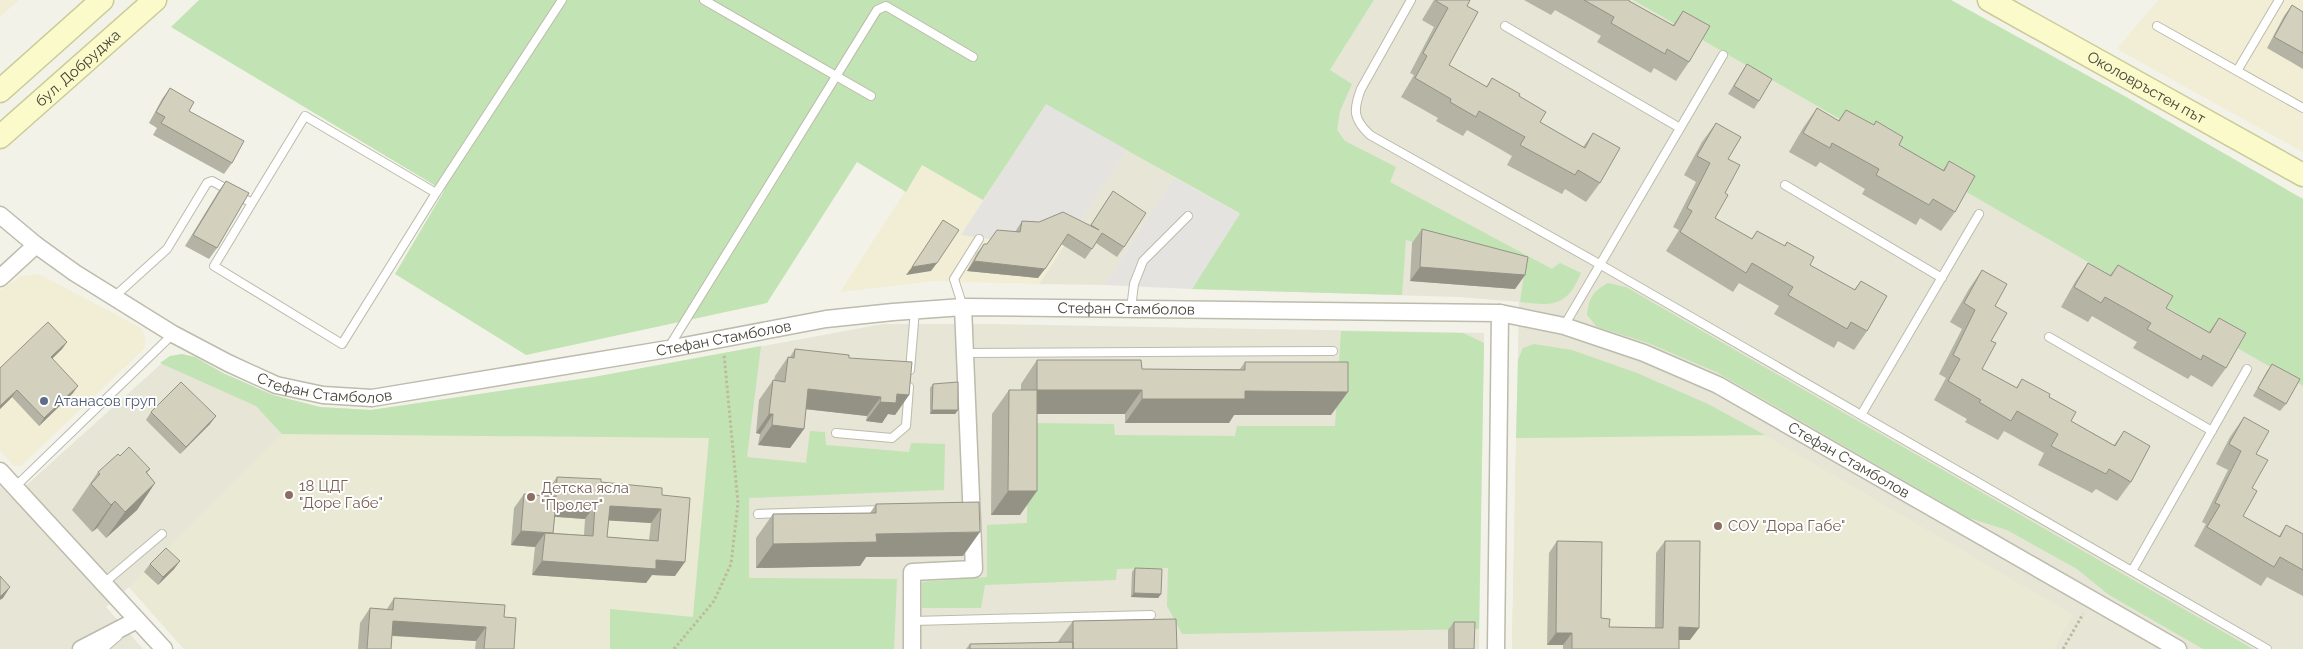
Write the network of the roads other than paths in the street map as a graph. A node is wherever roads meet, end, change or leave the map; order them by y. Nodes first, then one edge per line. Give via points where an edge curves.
1 (102, 0) edge
2 (155, 0) edge
3 (562, 0) edge
4 (704, 0) edge
5 (1411, 0) edge
6 (1989, 0) edge
7 (2279, 0) edge
8 (1505, 26) dead end
9 (2157, 26) dead end
10 (1723, 55) dead end
11 (973, 57) dead end
12 (2237, 70) junction
13 (837, 76) junction
14 (0, 91) edge
15 (872, 96) dead end
16 (2303, 108) edge
17 (1680, 128) junction
18 (0, 137) edge
19 (2301, 171) edge
20 (1785, 185) dead end
21 (436, 193) junction
22 (252, 203) junction
23 (1979, 214) dead end
24 (0, 215) edge
25 (1188, 216) dead end
26 (979, 239) dead end
27 (36, 246) junction
28 (1600, 265) junction
29 (0, 278) edge
30 (1942, 278) junction
31 (114, 298) junction
32 (963, 307) junction
33 (1132, 309) junction
34 (915, 310) junction
35 (1500, 313) junction
36 (1564, 326) junction
37 (173, 334) junction
38 (2049, 337) dead end
39 (668, 348) junction
40 (1333, 351) dead end
41 (965, 353) junction
42 (2247, 369) dead end
43 (1861, 415) junction
44 (2212, 431) junction
45 (836, 432) dead end
46 (0, 471) edge
47 (14, 487) junction
48 (894, 509) edge
49 (758, 514) dead end
50 (162, 534) dead end
51 (2132, 571) junction
52 (104, 583) junction
53 (1151, 615) dead end
54 (136, 620) junction
55 (913, 621) junction
56 (81, 649) edge
57 (103, 649) edge
58 (164, 649) edge
59 (912, 649) edge
60 (1496, 649) edge
61 (2178, 649) edge
62 (2267, 649) edge

1 - 14 main road
2 - 18 main road, бул. Добруджа
3 - 21 lane
4 - 13 lane
5 - 28 lane via 1356,101 1359,125 1370,135
6 - 19 main road, Околовръстен път
7 - 12 lane
8 - 17 lane
9 - 12 lane
10 - 17 lane
11 - 13 lane via 886,6 876,10
12 - 16 lane
13 - 15 lane
13 - 39 lane
17 - 28 lane
20 - 30 lane
21 - 22 lane via 305,116
21 - 22 lane via 342,344 214,266
22 - 31 lane via 212,181 207,183 167,249
23 - 30 lane
24 - 27 street, Стефан Стамболов
25 - 33 lane via 1143,261 1134,284
26 - 32 lane via 954,279
27 - 29 street
27 - 31 street, Стефан Стамболов
28 - 36 lane
28 - 43 lane
30 - 43 lane
31 - 37 street, Стефан Стамболов
32 - 33 street, Стефан Стамболов
32 - 34 street, Стефан Стамболов
32 - 41 street
33 - 35 street, Стефан Стамболов
34 - 39 street, Стефан Стамболов via 826,319
34 - 45 lane via 906,426 892,438
35 - 36 street, Стефан Стамболов
35 - 60 street
36 - 61 street, Стефан Стамболов via 1644,353 1718,384
37 - 39 street, Стефан Стамболов via 276,385 323,395 372,398
37 - 47 lane
38 - 44 lane
40 - 41 lane
41 - 55 street via 967,507 974,569 912,572
42 - 44 lane
43 - 51 lane
44 - 51 lane
46 - 47 street
47 - 52 street
48 - 49 lane
50 - 52 lane
51 - 62 lane
52 - 54 street
53 - 55 lane
54 - 56 street
54 - 57 lane
54 - 58 street
55 - 59 street

